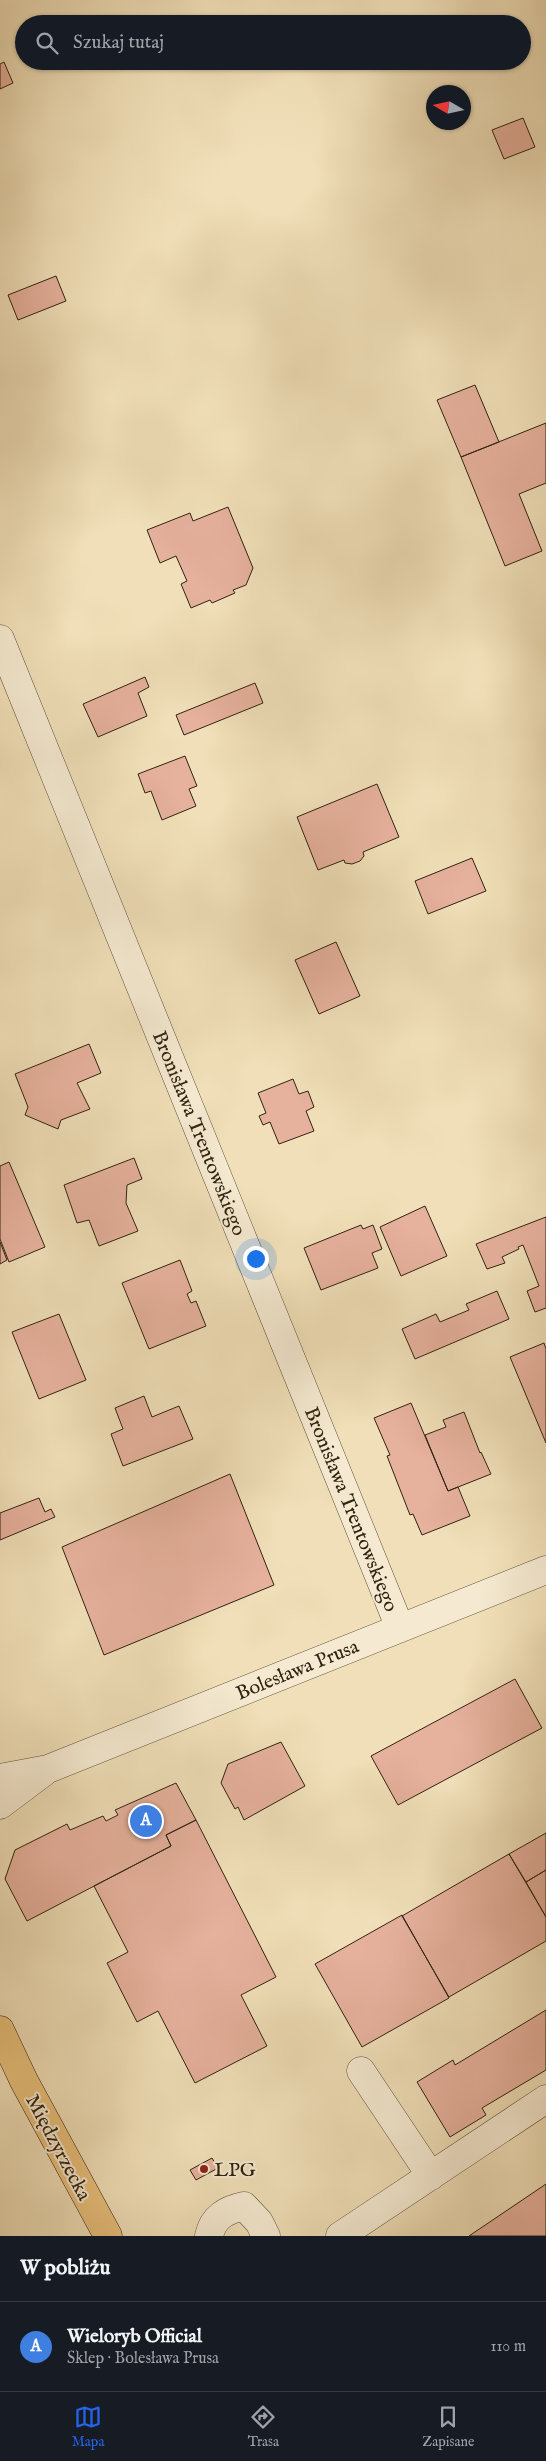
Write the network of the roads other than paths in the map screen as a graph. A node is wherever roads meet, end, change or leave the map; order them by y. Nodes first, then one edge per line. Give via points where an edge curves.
1 (0, 639) edge
2 (546, 1570) edge
3 (400, 1628) junction
4 (48, 1770) junction
5 (0, 1778) edge
6 (0, 1805) edge
7 (0, 2030) edge
8 (361, 2071) dead end
9 (546, 2099) edge
10 (431, 2176) junction
11 (108, 2236) edge
12 (209, 2236) edge
13 (266, 2236) edge
14 (340, 2236) edge

1 - 3 street, Bronisława Trentowskiego
2 - 3 street, Bolesława Prusa
3 - 4 street, Bolesława Prusa
4 - 5 street, Bolesława Prusa
4 - 6 street, Bolesława Prusa
7 - 11 main road, Międzyrzecka
8 - 10 street
9 - 10 street
10 - 14 street
12 - 13 street via 211,2225 227,2210 244,2206 259,2222

